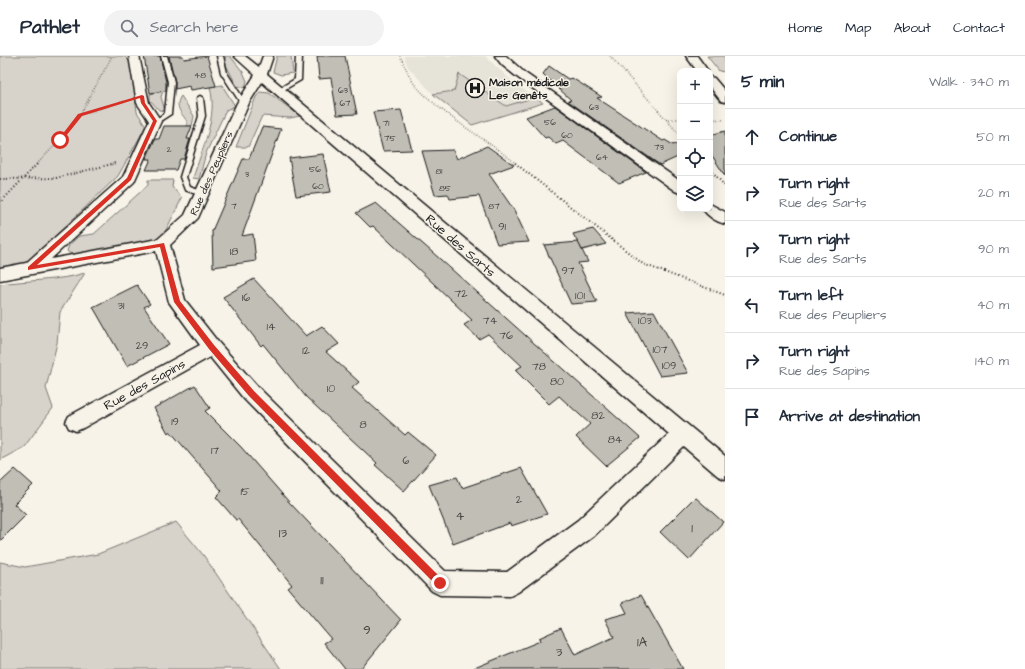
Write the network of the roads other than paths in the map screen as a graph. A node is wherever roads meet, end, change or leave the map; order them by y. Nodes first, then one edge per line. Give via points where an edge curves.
1 (134, 56) edge
2 (164, 56) edge
3 (220, 56) edge
4 (239, 56) edge
5 (268, 56) edge
6 (299, 56) edge
7 (500, 56) edge
8 (691, 56) edge
9 (701, 68) edge
10 (262, 75) junction
11 (713, 84) edge
12 (280, 90) junction
13 (200, 98) dead end
14 (725, 100) edge
15 (243, 103) junction
16 (154, 123) junction
17 (677, 186) edge
18 (202, 194) junction
19 (713, 211) edge
20 (725, 219) edge
21 (162, 244) junction
22 (30, 269) junction
23 (0, 274) edge
24 (212, 347) junction
25 (76, 422) dead end
26 (683, 434) junction
27 (725, 469) edge

1 - 16 street via 143,103
2 - 16 lane via 171,82 168,114
3 - 15 lane via 224,73
4 - 10 street, Rue des Sarts
5 - 10 street, Rue des Peupliers
6 - 12 lane via 298,80
7 - 17 street via 521,75
8 - 9 street
10 - 12 street, Rue des Sarts
10 - 15 street, Rue des Peupliers
11 - 14 street
12 - 26 street, Rue des Sarts
13 - 18 lane via 202,116 183,177 187,188
15 - 18 street, Rue des Peupliers
16 - 22 street via 129,179
18 - 21 street, Rue des Peupliers via 192,218
19 - 20 street
21 - 22 street
21 - 24 street via 177,302
22 - 23 street
24 - 25 street, Rue des Sapins
24 - 26 street via 251,393 440,583 510,584 586,528
26 - 27 street, Rue des Sarts

